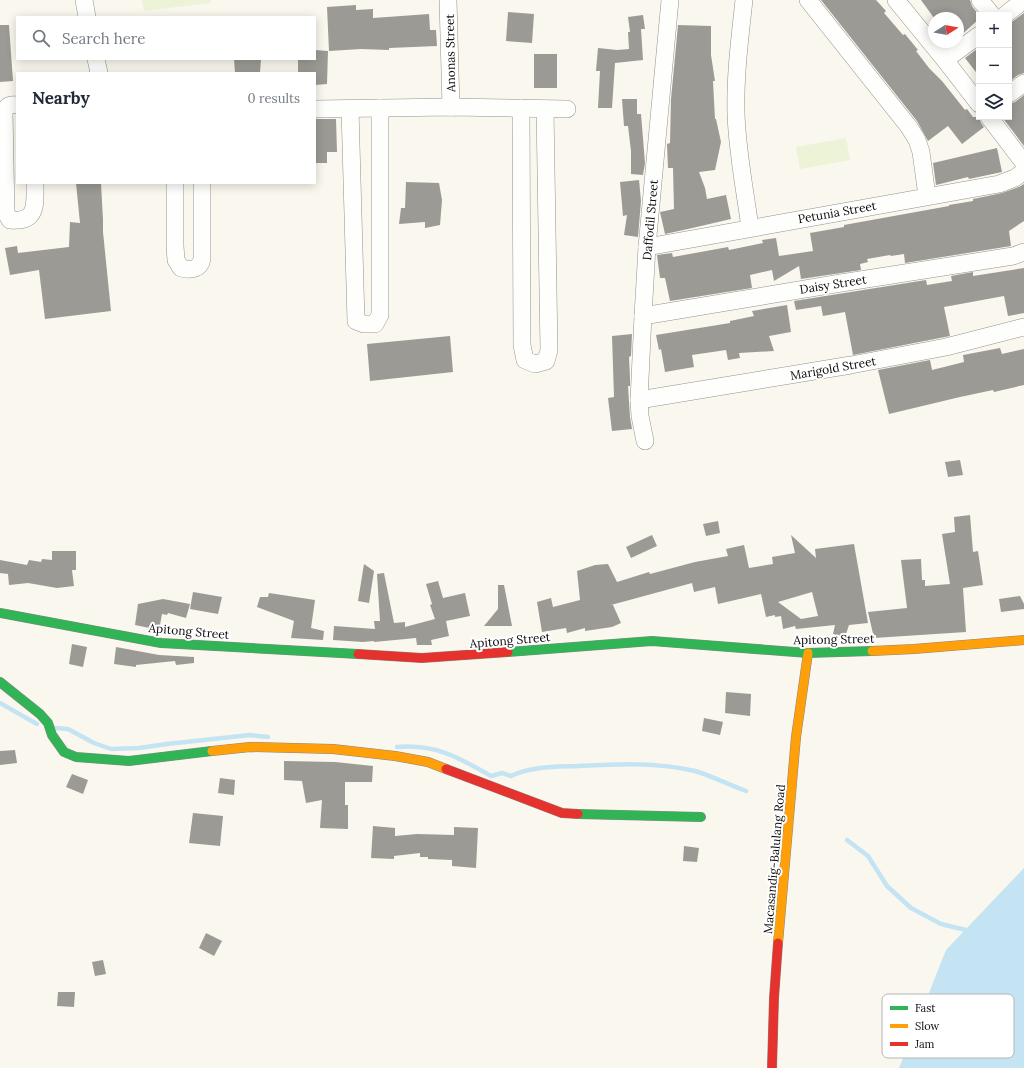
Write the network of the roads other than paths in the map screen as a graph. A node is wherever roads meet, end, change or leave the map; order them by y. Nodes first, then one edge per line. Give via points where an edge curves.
1 (84, 0) edge
2 (448, 0) edge
3 (670, 0) edge
4 (744, 0) edge
5 (808, 0) edge
6 (896, 0) edge
7 (980, 0) edge
8 (1024, 0) edge
9 (990, 12) edge
10 (1009, 12) edge
11 (87, 16) edge
12 (976, 37) edge
13 (96, 60) edge
14 (946, 60) junction
15 (99, 72) edge
16 (1024, 82) edge
17 (1012, 92) edge
18 (976, 100) edge
19 (16, 105) edge
20 (451, 107) junction
21 (380, 108) junction
22 (520, 108) junction
23 (316, 109) edge
24 (350, 109) junction
25 (545, 109) junction
26 (567, 109) dead end
27 (991, 120) edge
28 (1024, 163) edge
29 (1024, 171) edge
30 (35, 184) edge
31 (175, 184) edge
32 (202, 184) edge
33 (927, 196) junction
34 (750, 228) junction
35 (647, 247) junction
36 (1024, 252) edge
37 (643, 316) junction
38 (1024, 327) edge
39 (640, 400) junction
40 (645, 441) dead end
41 (0, 613) edge
42 (1024, 640) edge
43 (808, 654) junction
44 (0, 682) edge
45 (701, 817) dead end
46 (772, 1068) edge

1 - 11 street
2 - 20 street, Anonas Street
3 - 35 street, Daffodil Street
4 - 34 street via 736,113
5 - 33 street via 917,140
6 - 14 street
7 - 9 street
8 - 10 street
12 - 14 street
13 - 15 street
14 - 18 street
16 - 17 street
19 - 30 street via 6,106 4,112 6,213 10,220 20,221 30,216 35,206
20 - 21 street
20 - 22 street
21 - 24 street
21 - 24 street via 380,315 374,324 356,321
22 - 25 street
22 - 25 street via 522,345 525,360 535,364 546,361 549,350
23 - 24 street
25 - 26 street
27 - 28 street
29 - 33 street, Petunia Street via 1015,178 999,184
31 - 32 street via 176,260 181,268 190,269 198,268 202,259
33 - 34 street, Petunia Street
34 - 35 street, Petunia Street
35 - 37 street, Daffodil Street
36 - 37 street, Daisy Street via 1013,256
37 - 39 street, Daffodil Street
38 - 39 street, Marigold Street via 946,347
39 - 40 street, Daffodil Street
41 - 43 street, Apitong Street via 161,643 370,656 422,658 652,641
42 - 43 street, Apitong Street
43 - 46 street, Macasandig-Balulang Road via 796,737 774,998
44 - 45 street via 40,714 64,752 76,756 129,761 250,746 334,749 428,762 562,813 595,816

